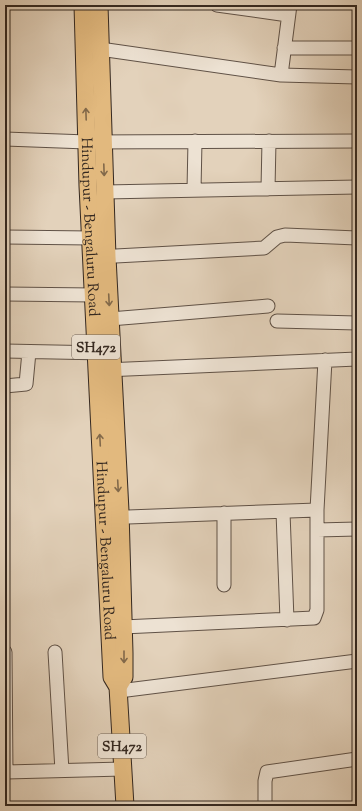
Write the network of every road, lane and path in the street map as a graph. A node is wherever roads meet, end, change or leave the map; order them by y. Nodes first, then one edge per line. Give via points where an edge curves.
1 (84, 5) edge
2 (99, 5) edge
3 (221, 5) edge
4 (289, 10) edge
5 (284, 48) junction
6 (357, 48) edge
7 (100, 49) junction
8 (281, 75) junction
9 (357, 77) edge
10 (5, 139) edge
11 (195, 141) junction
12 (269, 141) junction
13 (357, 141) edge
14 (95, 142) junction
15 (357, 187) edge
16 (268, 188) junction
17 (194, 190) junction
18 (105, 192) junction
19 (5, 237) edge
20 (91, 238) junction
21 (357, 238) edge
22 (99, 257) junction
23 (5, 294) edge
24 (94, 295) junction
25 (268, 306) dead end
26 (277, 321) dead end
27 (103, 322) junction
28 (357, 323) edge
29 (5, 351) edge
30 (29, 352) junction
31 (104, 353) junction
32 (357, 359) edge
33 (325, 360) junction
34 (105, 370) junction
35 (5, 386) edge
36 (317, 510) junction
37 (282, 512) junction
38 (224, 513) junction
39 (112, 516) junction
40 (357, 529) edge
41 (317, 530) junction
42 (224, 585) dead end
43 (287, 620) junction
44 (123, 628) junction
45 (5, 652) edge
46 (55, 652) dead end
47 (357, 661) edge
48 (118, 689) junction
49 (357, 759) edge
50 (123, 769) junction
51 (62, 771) junction
52 (6, 772) edge
53 (125, 806) edge
54 (265, 806) edge

14 -> 1 main road, Hindupur - Bengaluru Road / SH472
2 - 7 main road, Hindupur - Bengaluru Road / SH472
3 - 4 street
4 - 5 street
5 - 6 street
5 - 8 street
7 - 8 street
7 - 14 main road, Hindupur - Bengaluru Road / SH472
8 - 9 street
10 - 14 street
11 - 12 street
11 - 14 street
11 - 17 street
12 - 13 street
12 - 16 street
14 -> 18 main road, Hindupur - Bengaluru Road / SH472
14 - 20 main road, Hindupur - Bengaluru Road / SH472
15 - 16 street
16 - 17 street
17 - 18 street
18 - 22 main road, Hindupur - Bengaluru Road / SH472
19 - 20 street
20 - 22 main road, Hindupur - Bengaluru Road / SH472
21 - 22 street via 285,235 277,237 264,248
22 - 24 main road, Hindupur - Bengaluru Road / SH472
22 -> 27 main road, Hindupur - Bengaluru Road / SH472
23 - 24 street
24 - 27 main road, Hindupur - Bengaluru Road / SH472
25 - 27 street
26 - 28 street
27 - 31 main road, Hindupur - Bengaluru Road / SH472
29 - 30 street
30 - 31 street
30 - 35 street via 26,384
31 - 34 main road, Hindupur - Bengaluru Road / SH472
32 - 33 street
33 - 34 street
33 - 36 street
34 - 39 main road, Hindupur - Bengaluru Road / SH472
36 - 37 street
36 - 41 street
37 - 38 street
37 - 43 street
38 - 39 street
38 - 42 street
39 - 44 main road, Hindupur - Bengaluru Road / SH472
39 - 48 main road, Hindupur - Bengaluru Road / SH472 via 112,677
40 - 41 street
41 - 43 street via 316,615 310,619
43 - 44 street
44 -> 48 main road, Hindupur - Bengaluru Road / SH472 via 124,677
45 - 52 street
46 - 51 street
47 - 48 street
48 - 50 main road, Hindupur - Bengaluru Road / SH472
49 - 54 street via 267,772 264,781
50 - 51 street
50 - 53 main road, Hindupur - Bengaluru Road / SH472
51 - 52 street

